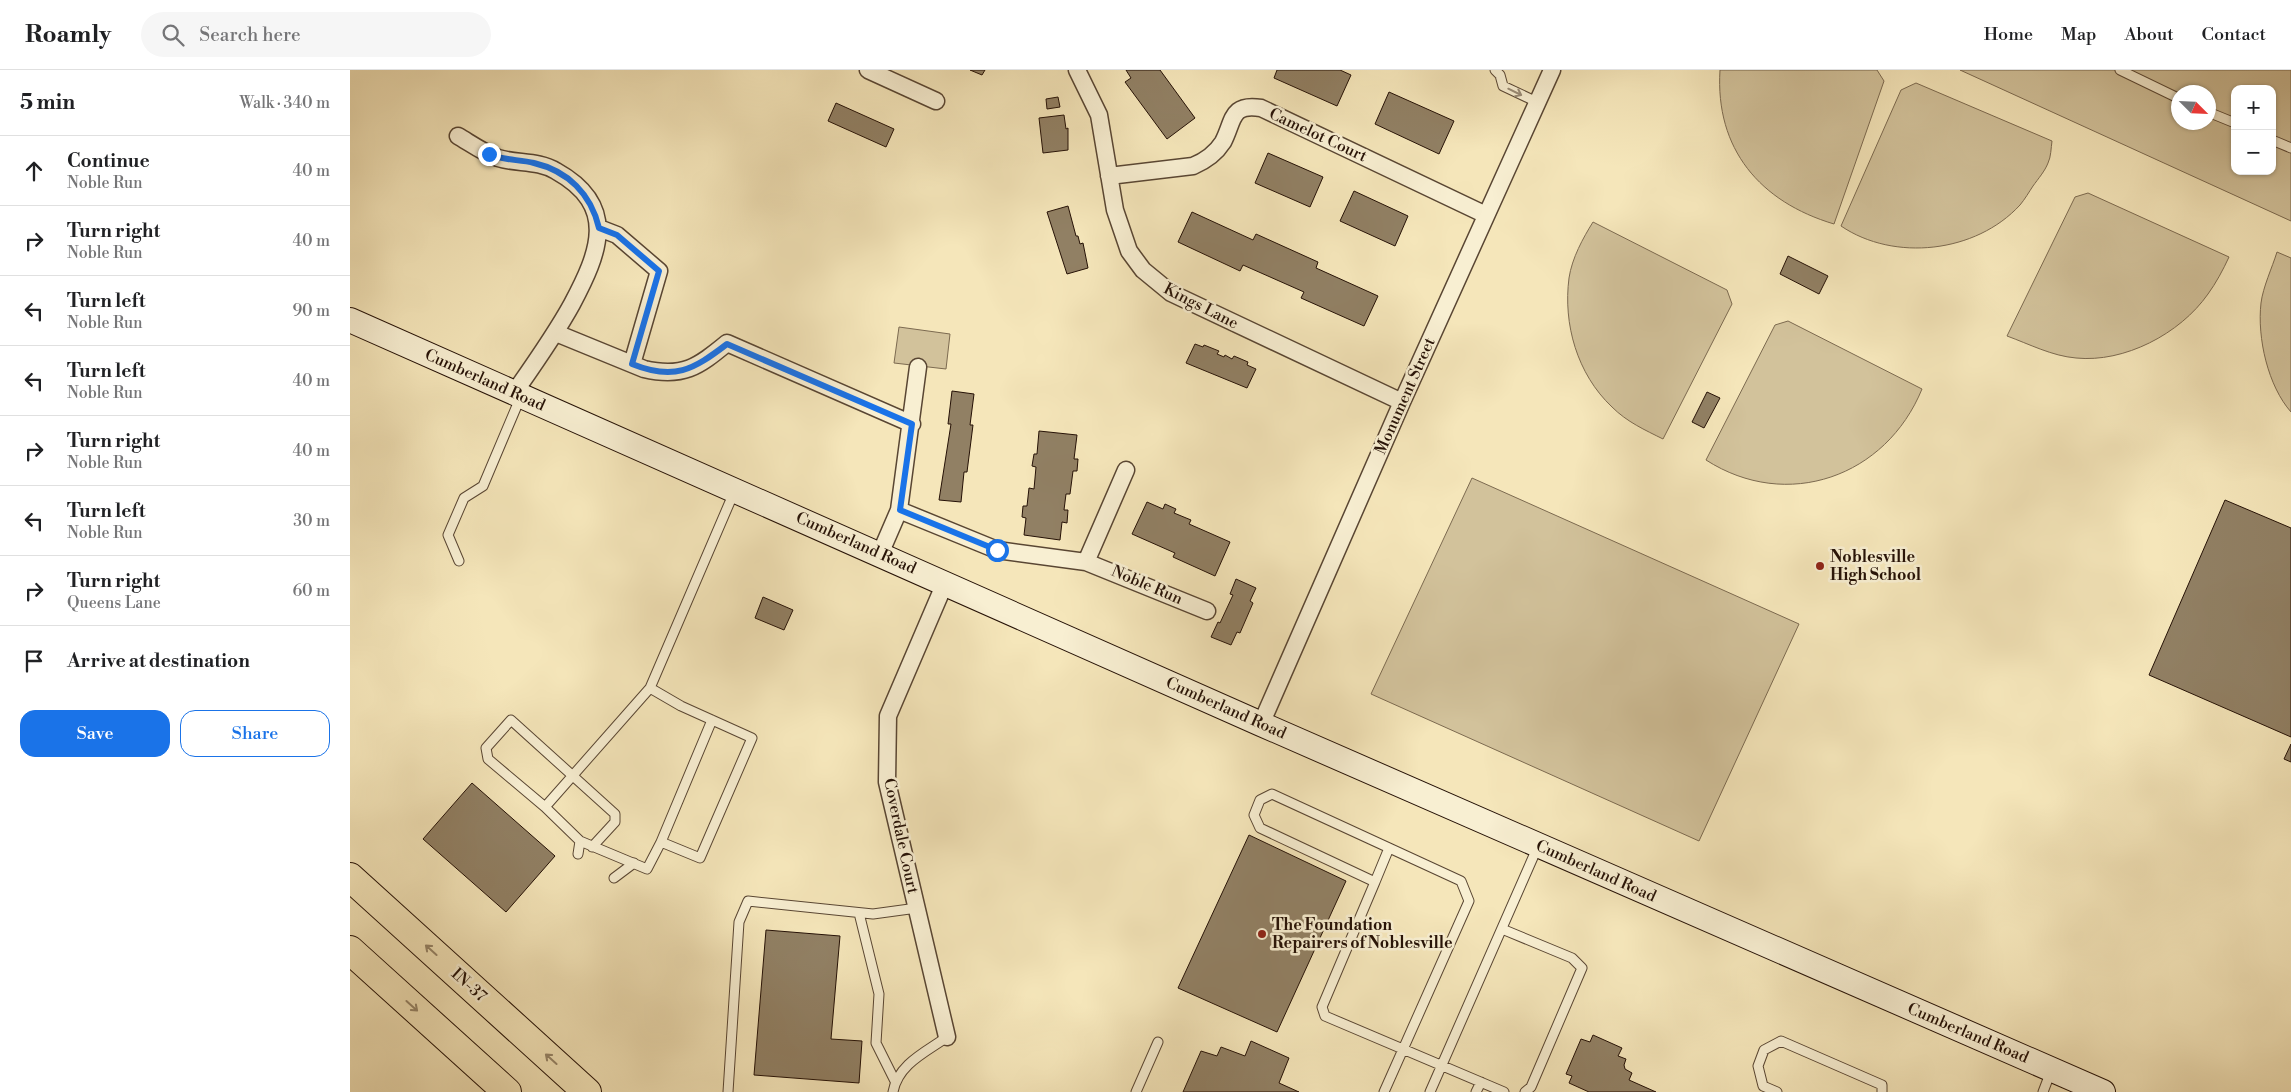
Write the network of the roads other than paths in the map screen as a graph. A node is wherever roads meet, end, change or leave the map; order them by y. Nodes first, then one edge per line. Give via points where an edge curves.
1 (868, 70) edge
2 (1077, 70) edge
3 (1552, 70) edge
4 (2120, 70) edge
5 (1499, 72) edge
6 (2171, 95) edge
7 (936, 101) dead end
8 (1537, 102) junction
9 (2216, 115) edge
10 (2231, 121) edge
11 (458, 136) dead end
12 (2276, 142) edge
13 (2291, 148) edge
14 (1109, 176) junction
15 (1486, 215) junction
16 (599, 228) junction
17 (350, 320) edge
18 (556, 333) junction
19 (632, 364) junction
20 (918, 367) dead end
21 (517, 394) junction
22 (1402, 402) junction
23 (912, 424) junction
24 (1126, 470) dead end
25 (735, 490) junction
26 (900, 510) junction
27 (880, 554) junction
28 (459, 561) dead end
29 (1086, 562) junction
30 (945, 583) junction
31 (1207, 611) dead end
32 (650, 688) junction
33 (712, 720) junction
34 (1261, 724) junction
35 (573, 774) junction
36 (545, 808) junction
37 (580, 842) junction
38 (661, 842) junction
39 (1538, 846) junction
40 (592, 847) junction
41 (1390, 848) junction
42 (578, 854) dead end
43 (634, 863) junction
44 (350, 877) edge
45 (614, 878) dead end
46 (1376, 882) junction
47 (917, 908) junction
48 (859, 913) junction
49 (1502, 929) junction
50 (350, 950) edge
51 (947, 1037) joint
52 (1158, 1042) dead end
53 (1403, 1049) junction
54 (1442, 1065) junction
55 (2052, 1070) junction
56 (895, 1081) junction
57 (1481, 1082) junction
58 (507, 1092) edge
59 (587, 1092) edge
60 (728, 1092) edge
61 (893, 1092) edge
62 (1136, 1092) edge
63 (1384, 1092) edge
64 (1430, 1092) edge
65 (1476, 1092) edge
66 (1504, 1092) edge
67 (1525, 1092) edge
68 (1777, 1092) edge
69 (1882, 1092) edge
70 (2043, 1092) edge
71 (2103, 1092) edge

1 - 7 street
2 - 14 street, Kings Lane via 1099,115
3 - 8 street, Monument Street
4 - 6 lane
5 -> 8 lane via 1503,86
8 - 15 street, Monument Street
9 - 10 lane
11 - 16 street via 499,158 534,163 571,180 592,204
12 - 13 lane
14 - 15 street, Camelot Court via 1193,166 1211,156 1223,141 1234,114 1250,106 1261,108
14 - 22 street, Kings Lane via 1115,210 1129,251 1143,270 1170,293
15 - 22 street, Monument Street
16 - 18 street via 592,262
16 - 19 street via 617,235 659,271
17 - 21 street, Cumberland Road
18 - 19 street
18 - 21 street
19 - 23 street via 657,372 683,371 706,360 727,344
20 - 23 street
21 - 25 street, Cumberland Road
21 - 28 lane via 482,486 464,498 448,534
22 - 34 street, Monument Street
23 - 26 street
24 - 29 street
25 - 27 street, Cumberland Road
25 - 32 lane
26 - 27 street
26 - 29 street, Noble Run via 997,550
27 - 30 street, Cumberland Road
29 - 31 street, Noble Run
30 - 34 street, Cumberland Road
30 - 47 street, Coverdale Court via 888,716 886,782
32 - 33 lane
32 - 35 lane
33 - 38 lane
33 - 38 lane via 752,738 700,858
34 - 39 street, Cumberland Road
35 - 36 lane
35 - 36 lane via 511,720 492,740 486,748 488,759
35 - 40 lane via 615,814 615,822
36 - 37 lane
37 - 40 lane
37 - 42 lane
38 - 43 lane via 647,869
39 - 49 lane
39 - 55 street, Cumberland Road
40 - 43 lane
41 - 46 lane
41 - 46 lane via 1272,794 1260,800 1254,815 1260,828
41 - 53 lane via 1461,881 1469,901
43 - 45 lane
59 -> 44 highway, IN-37
46 - 53 lane via 1322,1007 1326,1016
47 - 48 lane
47 - 51 street, Coverdale Court
48 - 56 lane via 879,994 876,1043
48 - 60 lane via 748,901 739,922
49 - 54 lane
49 - 67 lane via 1572,958 1582,968 1531,1088
50 -> 58 highway
51 - 56 lane via 907,1064
52 - 62 lane
53 - 54 lane
53 - 63 lane
54 - 57 lane
54 - 64 lane
55 - 70 lane
55 - 71 street, Cumberland Road
56 - 61 lane
57 - 65 lane
57 - 66 lane
68 - 69 lane via 1763,1086 1758,1066 1764,1050 1781,1041 1882,1085

